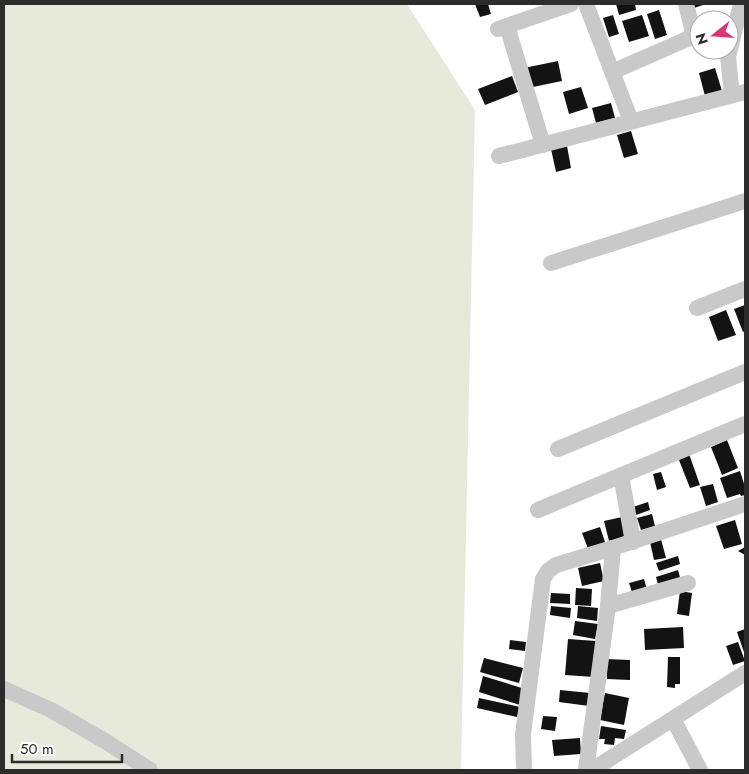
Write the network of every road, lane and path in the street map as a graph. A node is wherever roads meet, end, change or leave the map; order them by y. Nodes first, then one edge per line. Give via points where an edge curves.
1 (571, 4) edge
2 (586, 4) edge
3 (689, 40) edge
4 (726, 60) edge
5 (612, 72) junction
6 (738, 94) edge
7 (631, 121) junction
8 (542, 145) junction
9 (500, 156) dead end
10 (745, 201) edge
11 (551, 263) dead end
12 (745, 289) edge
13 (697, 308) dead end
14 (745, 372) edge
15 (745, 424) edge
16 (558, 449) dead end
17 (621, 475) junction
18 (745, 504) edge
19 (538, 510) dead end
20 (633, 542) junction
21 (614, 548) junction
22 (688, 583) dead end
23 (608, 606) junction
24 (745, 673) edge
25 (4, 689) edge
26 (673, 719) junction
27 (594, 769) edge
28 (150, 770) edge
29 (524, 770) edge
30 (700, 770) edge

1 - 8 street via 502,28
2 - 5 street
3 - 5 street
4 - 6 street
5 - 7 street
6 - 7 street
7 - 8 street
8 - 9 street
10 - 11 street
12 - 13 street
14 - 16 street
15 - 17 street
17 - 19 street
17 - 20 street
18 - 20 street
20 - 21 street
21 - 23 street
21 - 29 street via 556,565 543,579 523,734
22 - 23 street
23 - 27 street
24 - 26 street
25 - 28 street via 51,710
26 - 27 street
26 - 30 street

